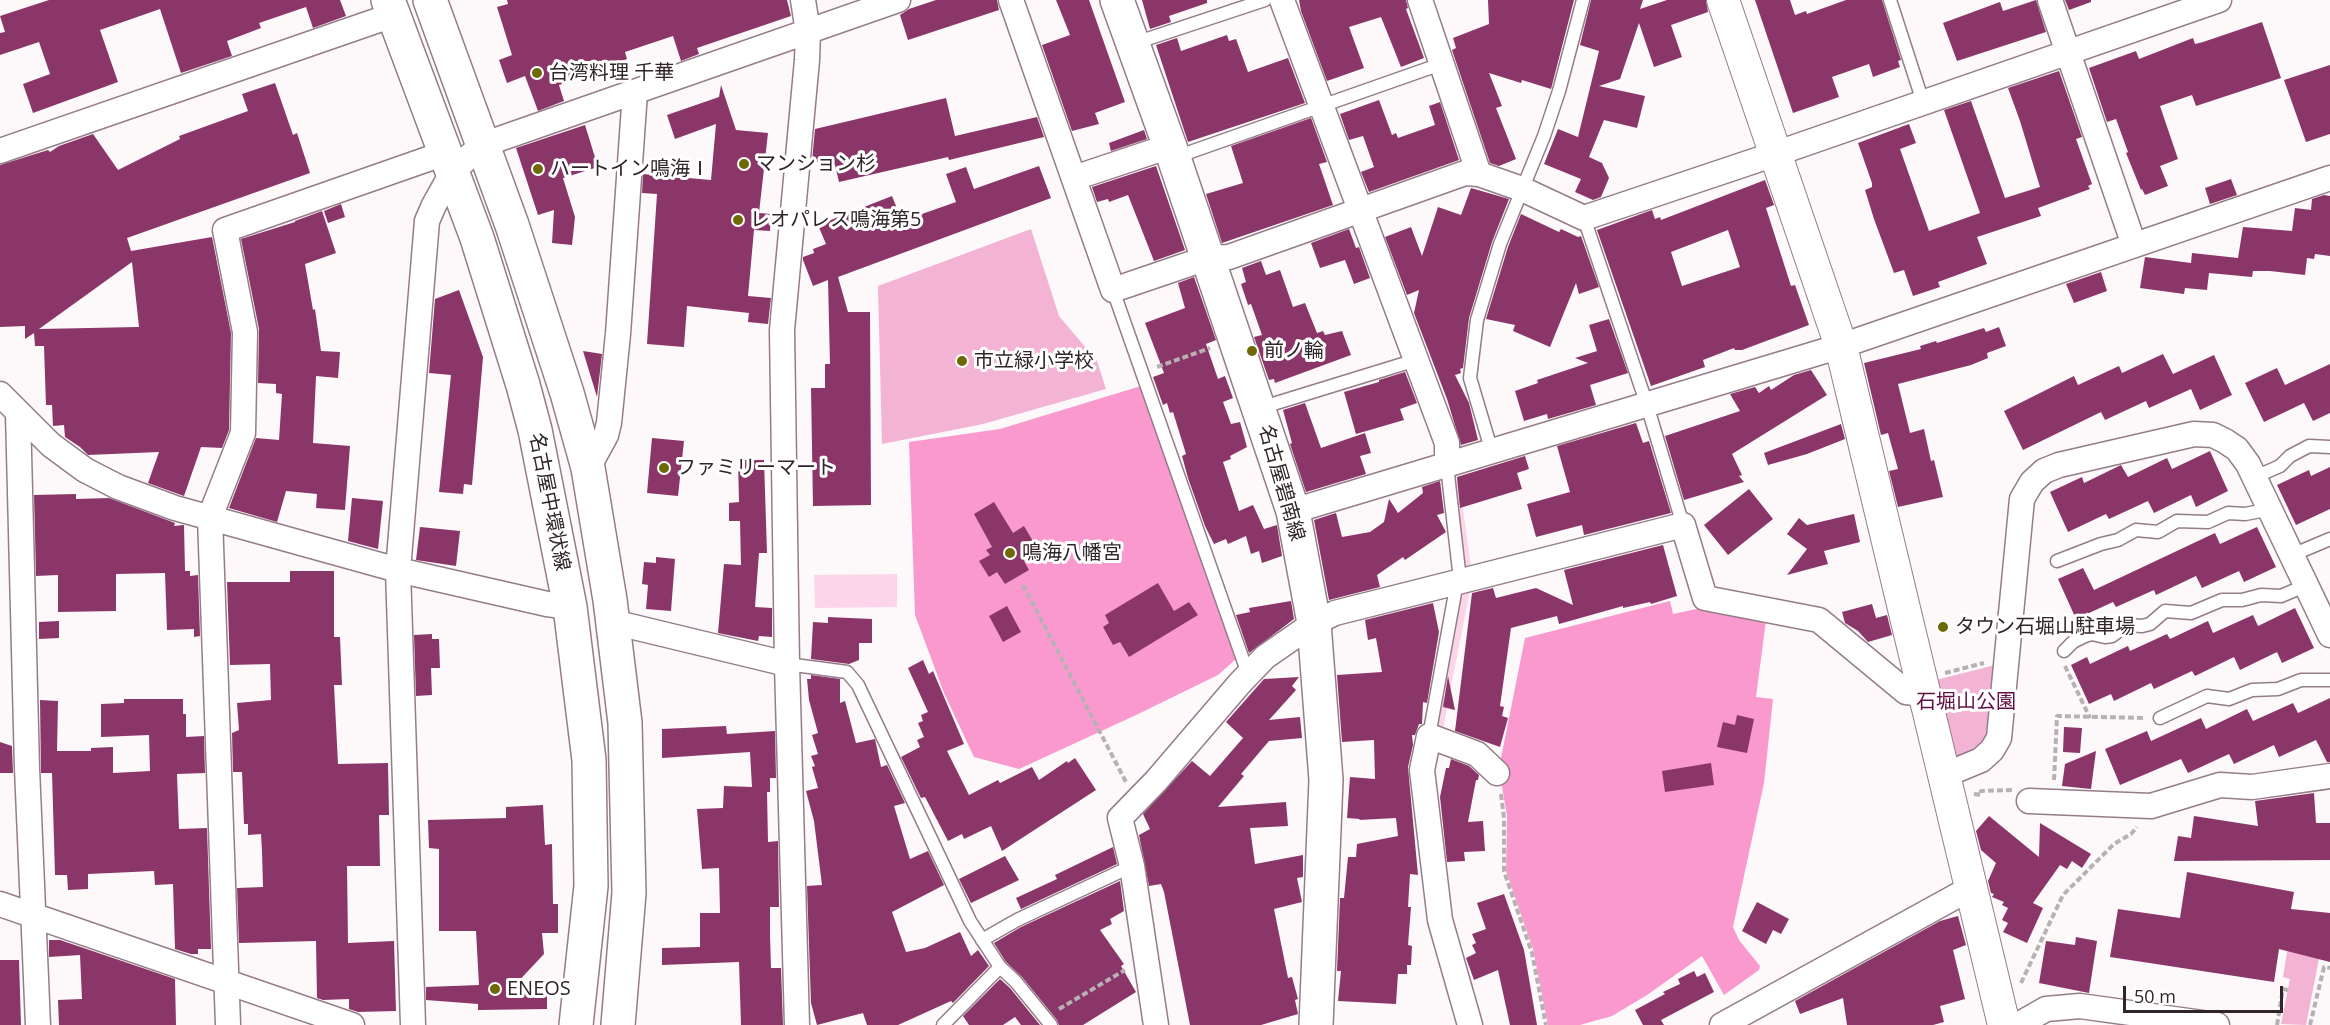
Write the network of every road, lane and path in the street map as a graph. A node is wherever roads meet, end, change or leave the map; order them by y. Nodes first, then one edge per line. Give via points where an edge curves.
1 (803, 0) edge
2 (898, 0) edge
3 (1011, 0) edge
4 (1117, 0) edge
5 (1265, 0) edge
6 (1281, 0) edge
7 (1420, 0) edge
8 (1583, 0) edge
9 (1723, 0) edge
10 (1890, 0) edge
11 (2049, 0) edge
12 (2219, 0) edge
13 (432, 1) edge
14 (391, 8) edge
15 (808, 32) junction
16 (1133, 44) junction
17 (2067, 52) junction
18 (1441, 64) junction
19 (635, 92) junction
20 (1923, 102) junction
21 (1321, 107) junction
22 (482, 145) junction
23 (0, 151) edge
24 (1172, 152) junction
25 (1775, 154) junction
26 (449, 162) junction
27 (1479, 174) junction
28 (1074, 178) junction
29 (2330, 178) edge
30 (1522, 189) junction
31 (1360, 211) junction
32 (1584, 218) junction
33 (2134, 245) junction
34 (1207, 258) junction
35 (1113, 290) junction
36 (1235, 339) junction
37 (1841, 346) junction
38 (1416, 360) junction
39 (1143, 372) junction
40 (0, 394) edge
41 (1647, 405) junction
42 (1259, 408) junction
43 (18, 413) junction
44 (2330, 447) edge
45 (1492, 452) junction
46 (1447, 466) junction
47 (588, 468) junction
48 (2254, 477) junction
49 (2268, 507) junction
50 (1293, 511) junction
51 (210, 517) junction
52 (1683, 525) junction
53 (2330, 539) edge
54 (2292, 555) junction
55 (2057, 561) dead end
56 (398, 570) junction
57 (1458, 581) junction
58 (1023, 585) dead end
59 (2307, 585) junction
60 (570, 607) junction
61 (613, 622) junction
62 (1314, 623) junction
63 (2330, 635) edge
64 (2064, 651) joint
65 (2008, 656) junction
66 (787, 664) junction
67 (1248, 674) junction
68 (2330, 680) edge
69 (1923, 687) junction
70 (2090, 718) junction
71 (2160, 718) joint
72 (1429, 736) junction
73 (1497, 773) joint
74 (2330, 776) edge
75 (1947, 784) junction
76 (2054, 787) dead end
77 (2022, 794) joint
78 (1136, 802) junction
79 (2151, 806) junction
80 (1132, 866) junction
81 (1971, 888) junction
82 (0, 904) edge
83 (34, 916) junction
84 (982, 940) junction
85 (1146, 957) junction
86 (1000, 967) junction
87 (2330, 968) edge
88 (226, 983) junction
89 (2288, 990) dead end
90 (2016, 993) dead end
91 (1048, 1021) edge
92 (38, 1025) edge
93 (228, 1025) edge
94 (352, 1025) edge
95 (413, 1025) edge
96 (576, 1025) edge
97 (618, 1025) edge
98 (797, 1025) edge
99 (943, 1025) edge
100 (1156, 1025) edge
101 (1316, 1025) edge
102 (1470, 1025) edge
103 (1546, 1025) edge
104 (1722, 1025) edge
105 (2004, 1025) edge
106 (2018, 1025) edge
107 (2217, 1025) edge
108 (2277, 1025) edge
109 (2310, 1025) edge

1 - 15 street
2 - 15 street
3 - 28 street
4 - 16 main road, 名古屋碧南線
5 - 16 lane
6 - 21 street
7 - 18 street
8 - 30 lane via 1559,91
9 - 25 street
10 - 20 lane
11 - 17 street
12 - 17 street
13 - 22 main road, 名古屋中環状線
14 - 23 street
14 - 26 main road, 名古屋中環状線
15 - 19 street
15 - 66 street via 782,330
16 - 24 main road, 名古屋碧南線
17 - 20 street
17 - 33 street
18 - 21 lane
18 - 27 street
19 - 22 street
19 - 47 street via 609,423
20 - 25 street
21 - 24 lane
21 - 31 street
22 - 26 street
22 - 47 main road, 名古屋中環状線 via 512,225
24 - 28 street
24 - 34 main road, 名古屋碧南線
25 - 32 street
25 - 37 street
26 - 51 street via 225,230 245,332 243,433
26 - 56 street via 426,221
26 - 60 main road, 名古屋中環状線 via 477,238 529,408
27 - 30 street
27 - 31 street via 1465,173
28 - 35 street
29 - 33 street
30 - 32 street
30 - 45 lane via 1482,301 1470,378
31 - 34 street via 1228,257
31 - 38 street
32 - 41 lane
33 - 37 street
34 - 35 street
34 - 36 main road, 名古屋碧南線
35 - 39 lane
36 - 39 path
36 - 42 main road, 名古屋碧南線
37 - 41 street
37 - 69 street
38 - 42 lane
38 - 46 street via 1446,443
39 - 67 lane
40 - 43 street
41 - 45 street
41 - 52 lane
42 - 50 main road, 名古屋碧南線
43 - 51 street via 85,470 118,487
43 - 83 street
44 - 48 lane via 2309,447
45 - 46 street
46 - 50 street
46 - 57 lane
47 - 61 main road, 名古屋中環状線
48 - 49 street
48 - 65 street via 2237,450 2225,441 2213,435 2194,434 2044,471 2022,499
49 - 54 street
49 - 55 lane via 2245,514 2228,513 2208,522 2177,521 2158,532 2136,530
50 - 62 main road, 名古屋碧南線
51 - 56 street
51 - 88 street
52 - 57 street
52 - 69 street via 1705,598 1819,620 1906,692
53 - 54 lane
54 - 59 street
56 - 60 street
56 - 95 street
57 - 62 street via 1335,613
57 - 72 lane
58 - 78 path
59 - 63 street
59 - 64 lane via 2281,596 2222,600 2191,613 2165,611 2150,624 2127,625 2112,636 2085,636
60 - 96 main road, 名古屋中環状線 via 589,759 591,886
61 - 66 street
61 - 97 main road, 名古屋中環状線 via 625,723 629,893
62 - 67 street via 1265,657
62 - 101 main road, 名古屋碧南線 via 1326,780
64 - 70 path via 2062,658
65 - 69 path
65 - 75 street via 1999,738 1981,760
66 - 84 lane via 847,672 858,685
66 - 98 street
67 - 78 street
68 - 71 lane via 2301,680 2229,699 2207,696
69 - 75 street
70 - 71 path
70 - 76 path via 2057,716
72 - 73 street via 1477,754
72 - 102 street via 1422,770 1440,920
73 - 103 path via 1504,818 1504,871 1532,953
74 - 79 street via 2252,787 2220,785
75 - 77 path via 1981,795 1981,791 2014,790
75 - 81 street
77 - 79 street
78 - 80 street via 1120,818
79 - 90 path via 2132,834 2114,844 2063,895
80 - 84 lane
80 - 85 street
81 - 104 street
81 - 105 street
82 - 83 street
83 - 88 street
83 - 92 street
84 - 86 lane
85 - 91 path
85 - 100 street
86 - 91 lane
86 - 99 lane
87 - 109 path via 2324,967
88 - 93 street
88 - 94 street
89 - 108 path via 2283,989
106 - 107 street via 2046,1009 2080,1006

